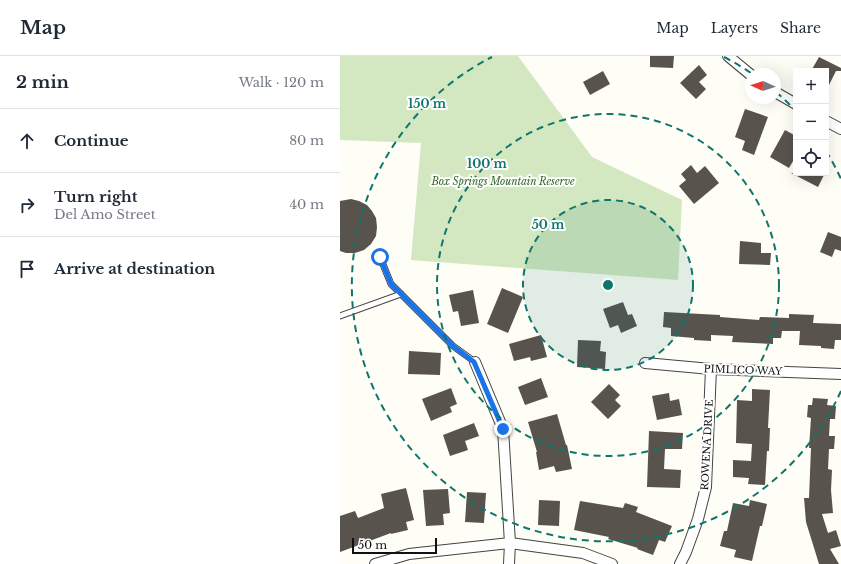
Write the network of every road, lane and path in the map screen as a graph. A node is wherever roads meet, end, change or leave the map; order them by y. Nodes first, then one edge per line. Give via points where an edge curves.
1 (728, 56) edge
2 (745, 70) edge
3 (781, 95) edge
4 (793, 102) edge
5 (829, 123) edge
6 (841, 129) edge
7 (380, 257) dead end
8 (401, 294) junction
9 (340, 316) edge
10 (474, 362) joint
11 (645, 363) dead end
12 (711, 369) junction
13 (841, 374) edge
14 (510, 543) junction
15 (375, 564) edge
16 (509, 564) edge
17 (612, 564) edge
18 (680, 564) edge

1 - 2 street
3 - 4 street
5 - 6 street
7 - 8 lane via 391,284
8 - 9 lane
8 - 10 lane via 453,346
10 - 14 street via 503,429
11 - 12 street, PIMLICO WAY
12 - 13 street, PIMLICO WAY
12 - 18 street, ROWENA DRIVE via 706,487 698,519
14 - 15 street via 409,554
14 - 16 street
14 - 17 street via 583,553

